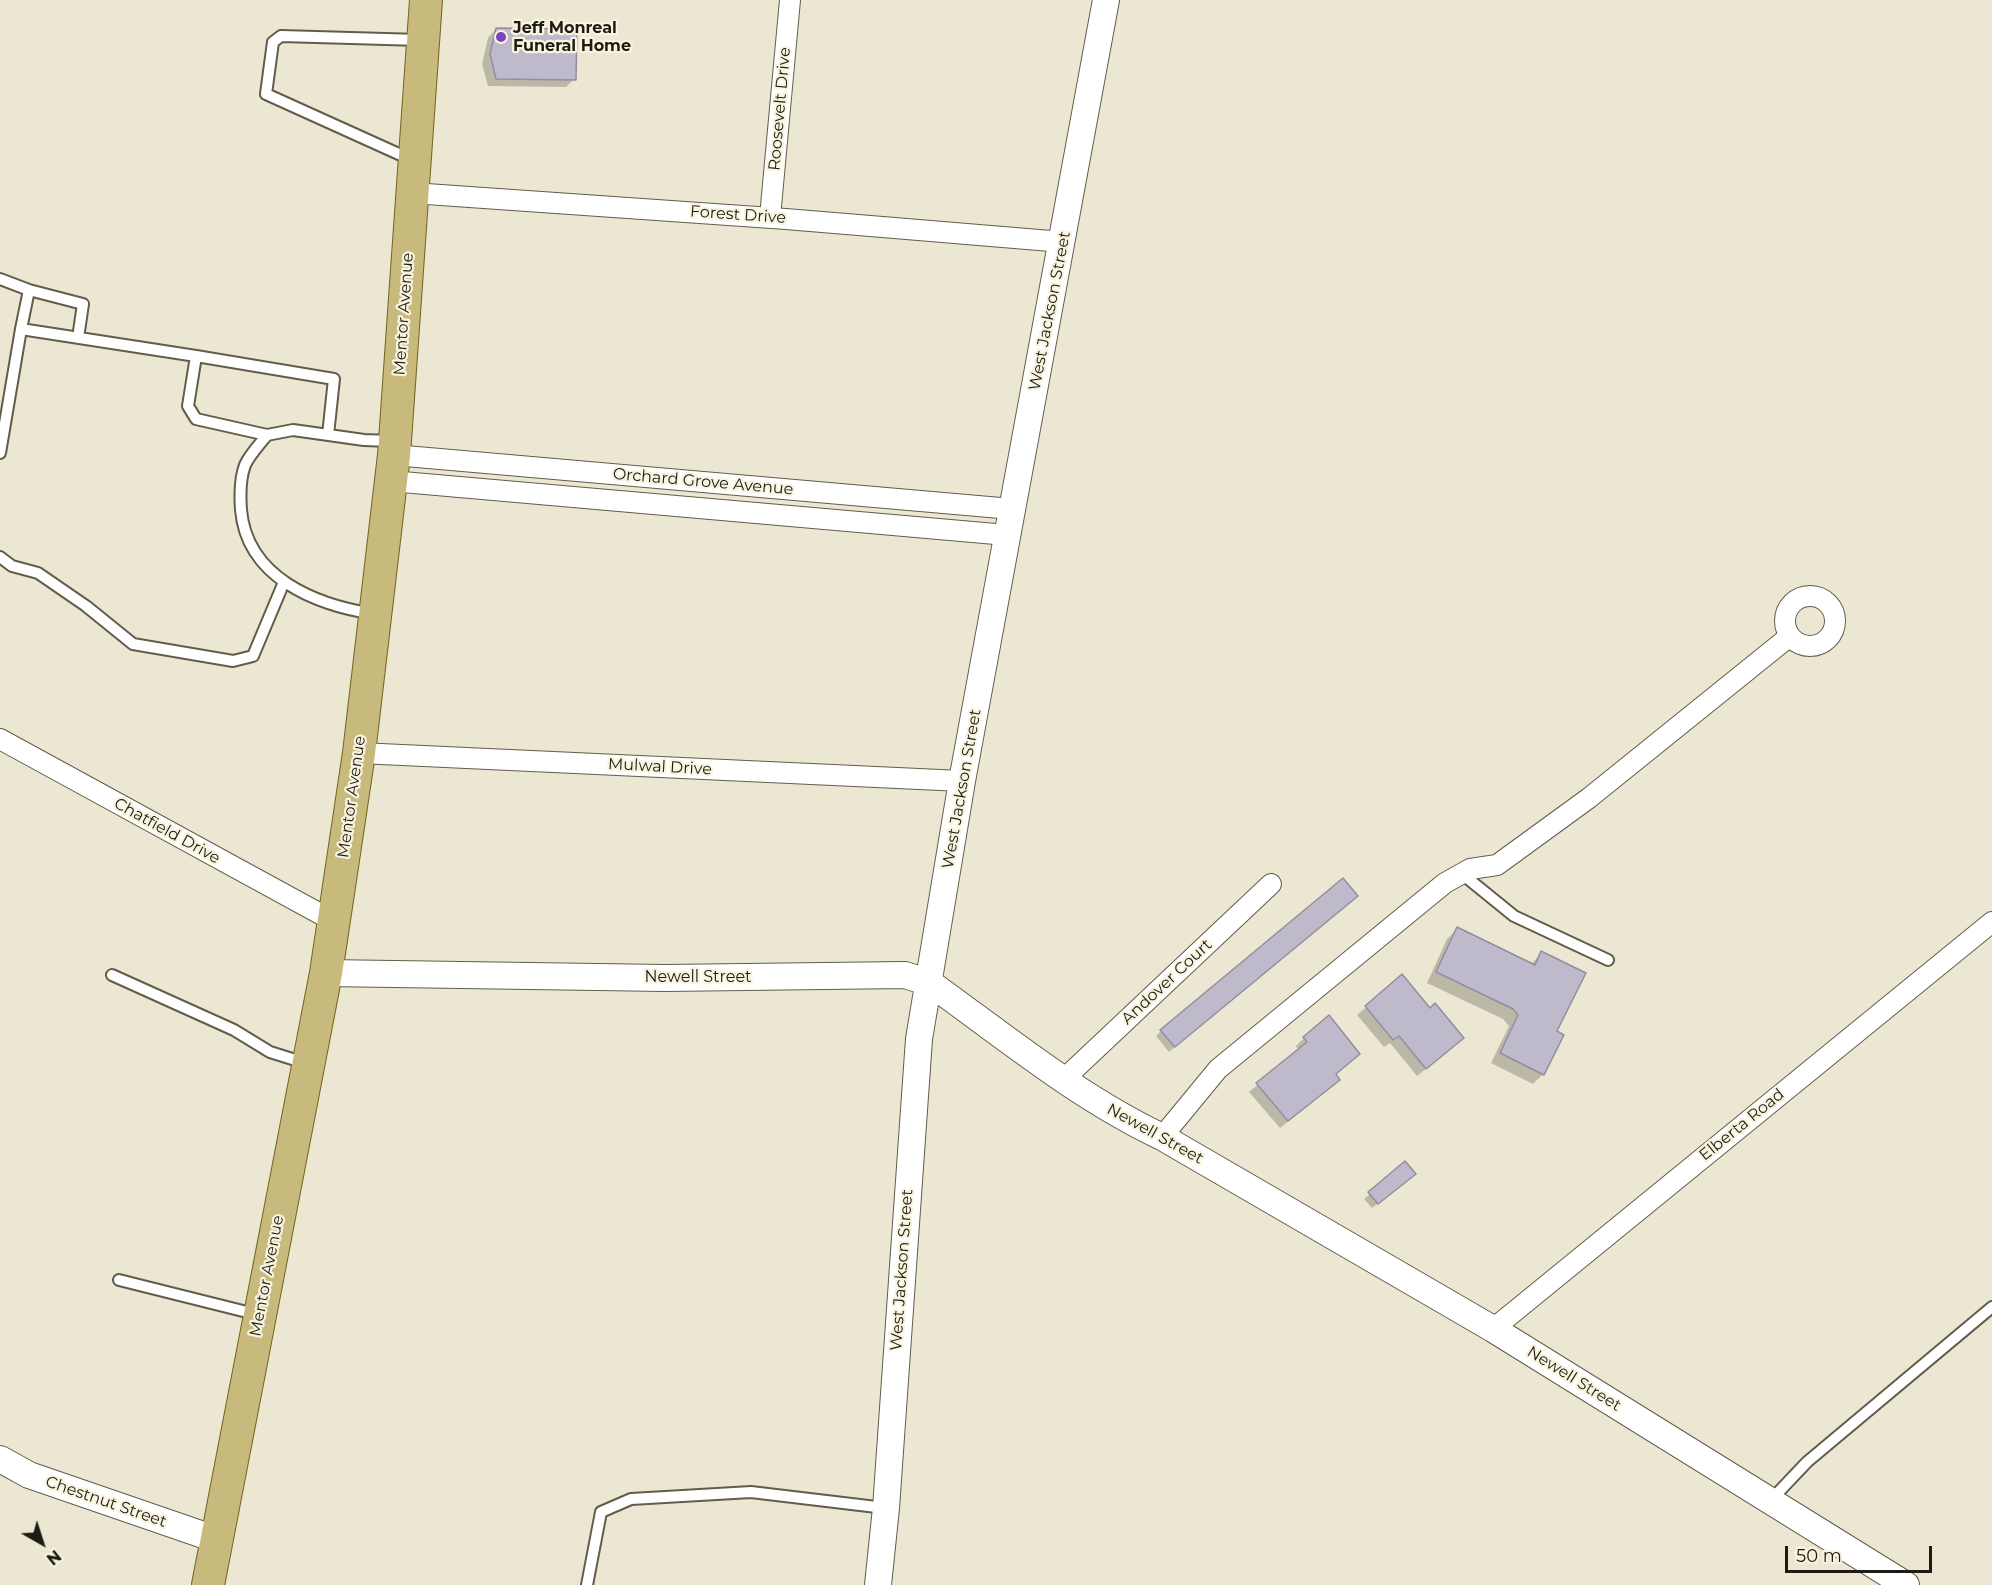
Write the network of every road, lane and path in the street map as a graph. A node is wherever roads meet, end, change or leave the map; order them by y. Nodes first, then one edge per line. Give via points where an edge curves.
1 (426, 0) edge
2 (789, 0) edge
3 (1106, 0) edge
4 (424, 40) junction
5 (415, 162) junction
6 (412, 193) junction
7 (770, 218) junction
8 (1063, 242) junction
9 (0, 279) edge
10 (29, 290) junction
11 (21, 329) junction
12 (78, 338) junction
13 (196, 356) junction
14 (267, 435) junction
15 (328, 435) junction
16 (0, 453) edge
17 (393, 459) junction
18 (1012, 509) junction
19 (1007, 535) junction
20 (0, 556) edge
21 (284, 582) junction
22 (375, 614) junction
23 (1790, 636) dead end
24 (0, 739) edge
25 (359, 753) junction
26 (962, 781) junction
27 (1461, 873) junction
28 (1270, 884) dead end
29 (334, 922) junction
30 (1992, 922) edge
31 (1608, 960) dead end
32 (326, 972) junction
33 (112, 975) dead end
34 (930, 983) junction
35 (308, 1064) junction
36 (1063, 1080) junction
37 (1162, 1137) junction
38 (118, 1280) dead end
39 (1992, 1307) edge
40 (259, 1315) junction
41 (1493, 1329) junction
42 (0, 1459) edge
43 (1771, 1500) junction
44 (886, 1508) junction
45 (215, 1539) junction
46 (208, 1585) edge
47 (587, 1585) edge
48 (878, 1585) edge
49 (1906, 1585) edge

1 - 4 main road, Mentor Avenue
2 - 7 street, Roosevelt Drive
3 - 8 street, West Jackson Street
4 - 5 main road, Mentor Avenue
4 - 5 lane via 281,36 273,42 266,94
5 - 6 main road, Mentor Avenue
6 - 7 street, Forest Drive
6 - 17 main road, Mentor Avenue
7 - 8 street, Forest Drive
8 - 18 street, West Jackson Street
9 - 10 lane
10 - 11 lane
10 - 12 lane via 83,304
11 - 12 lane
11 - 16 lane
12 - 13 lane
13 - 14 lane via 188,406 196,419
13 - 15 lane via 334,379
14 - 15 lane via 292,430
14 - 21 lane via 245,465 240,496 242,528 257,556
15 - 17 lane via 364,440
17 - 18 street, Orchard Grove Avenue
17 - 19 street, Orchard Grove Avenue
17 - 22 main road, Mentor Avenue
18 - 19 street, West Jackson Street
19 - 26 street, West Jackson Street
20 - 21 lane via 12,566 38,573 133,644 233,661 253,656
21 - 22 lane via 314,600
22 - 25 main road, Mentor Avenue
23 - 27 street via 1589,798 1497,865
24 - 29 street, Chatfield Drive
25 - 26 street, Mulwal Drive
25 - 29 main road, Mentor Avenue
26 - 34 street, West Jackson Street
27 - 31 lane via 1514,916
27 - 37 street via 1218,1069
28 - 36 street, Andover Court
29 - 32 main road, Mentor Avenue
30 - 41 street, Elberta Road
32 - 34 street, Newell Street via 665,978 905,975
32 - 35 main road, Mentor Avenue
33 - 35 lane via 234,1030 270,1052
34 - 36 street, Newell Street
34 - 44 street, West Jackson Street via 919,1039
35 - 40 main road, Mentor Avenue
36 - 37 street, Newell Street
37 - 41 street, Newell Street
38 - 40 lane
39 - 43 lane via 1807,1461
40 - 45 main road, Mentor Avenue
41 - 43 street, Newell Street
42 - 45 street, Chestnut Street via 28,1475
43 - 49 street, Newell Street
44 - 47 lane via 751,1492 631,1499 601,1512
44 - 48 street, West Jackson Street
45 - 46 main road, Mentor Avenue

